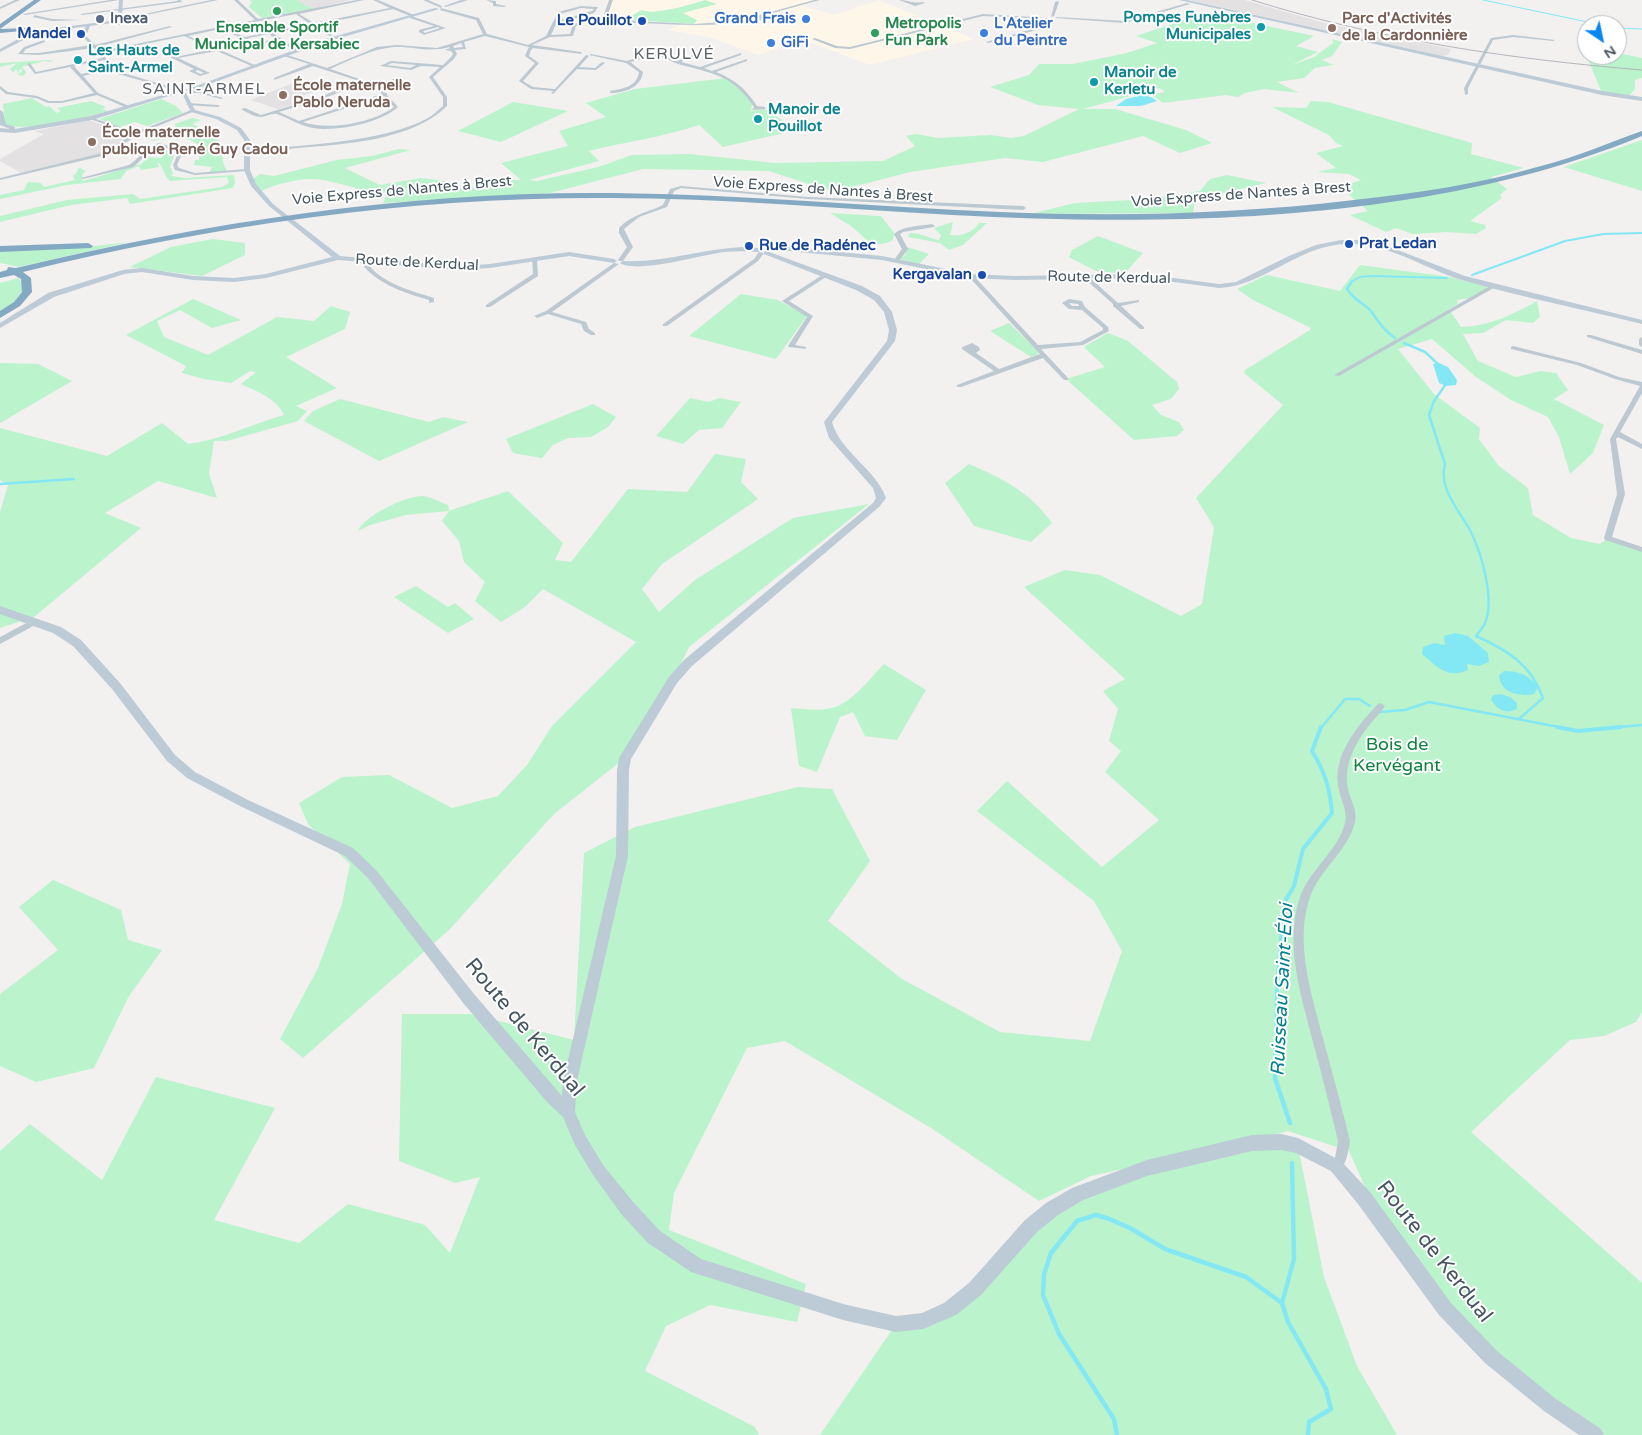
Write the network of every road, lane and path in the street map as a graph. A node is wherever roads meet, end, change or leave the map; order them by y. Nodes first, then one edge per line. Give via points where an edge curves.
1 (4, 0) edge
2 (32, 0) edge
3 (38, 0) edge
4 (58, 0) edge
5 (150, 0) edge
6 (179, 0) edge
7 (216, 0) edge
8 (236, 0) edge
9 (362, 0) edge
10 (375, 0) edge
11 (425, 0) edge
12 (466, 0) edge
13 (488, 0) edge
14 (611, 0) edge
15 (818, 0) edge
16 (901, 0) edge
17 (1181, 0) edge
18 (16, 1) edge
19 (1057, 2) dead end
20 (1188, 3) junction
21 (119, 4) edge
22 (923, 4) dead end
23 (504, 6) dead end
24 (0, 8) edge
25 (393, 8) junction
26 (442, 8) junction
27 (60, 10) junction
28 (296, 13) junction
29 (25, 14) dead end
30 (32, 14) junction
31 (82, 14) dead end
32 (412, 16) junction
33 (610, 17) junction
34 (762, 17) joint
35 (127, 18) joint
36 (626, 18) junction
37 (1052, 18) junction
38 (752, 19) joint
39 (0, 20) edge
40 (80, 20) dead end
41 (117, 20) junction
42 (141, 21) dead end
43 (258, 21) junction
44 (554, 22) junction
45 (621, 22) junction
46 (634, 22) junction
47 (581, 23) dead end
48 (313, 24) junction
49 (88, 26) junction
50 (170, 26) dead end
51 (437, 26) junction
52 (152, 27) dead end
53 (220, 28) junction
54 (0, 29) edge
55 (158, 30) junction
56 (32, 31) junction
57 (9, 33) junction
58 (128, 33) dead end
59 (270, 33) junction
60 (184, 35) junction
61 (135, 36) junction
62 (485, 36) junction
63 (548, 36) junction
64 (245, 38) junction
65 (334, 38) junction
66 (279, 39) junction
67 (814, 39) dead end
68 (19, 40) junction
69 (1553, 40) dead end
70 (462, 41) junction
71 (44, 42) dead end
72 (988, 42) dead end
73 (93, 46) junction
74 (530, 47) junction
75 (452, 48) junction
76 (216, 50) junction
77 (297, 51) junction
78 (0, 52) edge
79 (100, 52) junction
80 (170, 53) dead end
81 (694, 53) dead end
82 (586, 54) junction
83 (740, 54) dead end
84 (285, 55) junction
85 (174, 58) junction
86 (104, 59) junction
87 (746, 60) dead end
88 (627, 62) junction
89 (678, 62) junction
90 (603, 63) dead end
91 (29, 64) dead end
92 (313, 64) junction
93 (419, 65) junction
94 (71, 66) junction
95 (255, 66) junction
96 (442, 66) junction
97 (1478, 66) junction
98 (576, 68) junction
99 (701, 68) junction
100 (112, 69) junction
101 (198, 69) dead end
102 (327, 69) junction
103 (714, 71) junction
104 (79, 76) junction
105 (275, 79) dead end
106 (395, 79) dead end
107 (364, 81) junction
108 (378, 86) junction
109 (0, 87) edge
110 (555, 91) joint
111 (183, 92) junction
112 (611, 92) dead end
113 (97, 94) junction
114 (386, 94) junction
115 (1466, 94) dead end
116 (221, 98) dead end
117 (1642, 100) edge
118 (188, 104) junction
119 (218, 106) dead end
120 (127, 107) junction
121 (756, 107) dead end
122 (243, 109) dead end
123 (193, 112) junction
124 (275, 112) junction
125 (0, 116) edge
126 (92, 118) junction
127 (72, 122) junction
128 (300, 122) junction
129 (10, 128) junction
130 (1, 131) edge
131 (1642, 133) edge
132 (136, 134) junction
133 (1642, 139) edge
134 (249, 151) junction
135 (247, 170) junction
136 (83, 178) dead end
137 (0, 179) edge
138 (1023, 208) dead end
139 (932, 226) dead end
140 (198, 231) junction
141 (0, 249) edge
142 (764, 251) junction
143 (338, 258) junction
144 (534, 259) junction
145 (897, 260) junction
146 (362, 261) junction
147 (618, 262) junction
148 (0, 267) edge
149 (0, 275) edge
150 (826, 276) junction
151 (971, 276) junction
152 (1087, 278) junction
153 (0, 279) edge
154 (1494, 286) junction
155 (431, 302) dead end
156 (1137, 302) dead end
157 (1115, 305) junction
158 (488, 306) dead end
159 (1083, 308) dead end
160 (548, 312) junction
161 (0, 315) edge
162 (537, 316) dead end
163 (1642, 322) edge
164 (665, 325) dead end
165 (0, 326) edge
166 (1142, 328) dead end
167 (593, 334) dead end
168 (1589, 336) dead end
169 (1642, 339) edge
170 (1642, 344) edge
171 (1037, 347) junction
172 (804, 348) dead end
173 (1512, 348) dead end
174 (1642, 352) edge
175 (972, 353) dead end
176 (1044, 355) junction
177 (1000, 372) junction
178 (1337, 375) dead end
179 (1066, 379) dead end
180 (959, 386) dead end
181 (1642, 386) edge
182 (1616, 433) junction
183 (1642, 447) edge
184 (1642, 550) edge
185 (0, 610) edge
186 (34, 622) junction
187 (0, 641) edge
188 (1381, 706) dead end
189 (568, 1112) junction
190 (1336, 1166) junction
191 (1595, 1435) edge

1 - 18 street
2 - 39 highway
3 - 54 highway
4 - 27 street
5 - 21 street
6 - 21 street
7 - 35 street
8 - 43 street
9 - 28 street
10 - 25 street
11 - 26 street
12 - 26 street
13 - 23 street
14 - 33 street via 605,11
15 - 34 street
16 - 22 street
17 - 20 street
18 - 24 street
19 - 37 street
20 - 37 street via 1125,22
20 - 97 street
21 - 27 street
21 - 31 street
21 - 41 street
25 - 32 street
25 - 48 street
26 - 32 street
26 - 62 street via 478,19
27 - 30 street
28 - 43 street
28 - 48 street
29 - 30 street
30 - 40 street via 52,20
32 - 51 street
32 - 65 street
33 - 36 street
33 - 45 street via 603,21 611,24
34 - 38 street via 754,16
35 - 41 street
36 - 45 street
36 - 46 street
37 - 67 street via 983,15 850,48
37 - 72 street via 1047,26
38 - 46 street via 707,24
41 - 42 street via 119,24
41 - 49 street
41 - 56 street
43 - 53 street
44 - 44 street via 593,12 597,8 560,13
44 - 63 street
45 - 46 street
47 - 63 street via 574,25 572,35
48 - 59 street
48 - 65 street
49 - 56 street
49 - 73 street via 84,36
50 - 55 street
51 - 51 street via 444,30 427,35 420,32
52 - 55 street
53 - 60 street
53 - 64 street
54 - 56 highway
54 - 57 highway
55 - 61 street
56 - 57 highway
56 - 68 street
57 - 68 highway via 21,37
58 - 61 street
59 - 64 street
59 - 66 street
60 - 76 street
60 - 79 street
61 - 73 street
62 - 70 street
62 - 74 street
63 - 74 street
64 - 66 street via 254,44
65 - 77 street
66 - 77 street
68 - 78 street
69 - 97 street via 1497,36 1492,39
70 - 75 street
70 - 75 street via 465,48
71 - 73 street via 28,47 20,54
73 - 79 street
74 - 82 street
74 - 110 street via 527,56 537,63 521,80 532,88
75 - 96 street via 454,58
75 - 102 street via 382,47
76 - 85 street
76 - 95 street
77 - 84 street
79 - 86 street
80 - 85 street via 168,55
81 - 89 street
82 - 88 street
82 - 98 street
83 - 99 street
84 - 92 street
84 - 95 street
85 - 101 street
86 - 94 street
86 - 100 street
87 - 103 street
88 - 89 street via 659,55
88 - 112 street via 641,72 641,79 628,89
89 - 99 street
90 - 98 street via 596,69
91 - 94 street via 35,73
92 - 102 street
92 - 105 street
93 - 93 street via 411,68 382,66 391,62
93 - 96 street
94 - 104 street
95 - 111 street
96 - 134 street via 431,77 444,96 445,106 426,120 368,138
97 - 115 street
97 - 117 street
98 - 110 street
99 - 103 street
100 - 104 street
100 - 111 street
102 - 107 street
103 - 121 street via 744,90
104 - 113 street
106 - 108 street
107 - 108 street
107 - 124 street
108 - 114 street
109 - 113 street via 7,93 37,97 48,102
111 - 116 street
111 - 118 street
111 - 120 street
113 - 120 street
114 - 128 street
114 - 128 street via 396,107 385,114 330,127
118 - 119 street
118 - 123 street
120 - 126 street
122 - 124 street via 261,116
123 - 132 street
123 - 134 street via 218,118 239,128 247,140
124 - 128 street
125 - 129 street via 2,125
126 - 127 street
126 - 132 street
127 - 129 street
127 - 130 street
129 - 130 street
131 - 140 highway, Voie Express de Nantes à Brest via 1579,158 1483,182 1382,200 1255,212 1151,217 1035,216 674,196 549,195 381,205
132 - 137 street via 104,154
133 - 153 highway, Voie Express de Nantes à Brest via 1571,165 1498,184 1396,202 1293,213 1200,219 1069,221 663,200 500,200 379,208 248,226 112,252
134 - 135 street
135 - 136 street via 187,174 175,165 179,156 175,149 160,145 148,148 131,166
135 - 143 street via 253,185 264,198
138 - 147 street via 808,198 681,187 672,190 665,206 639,214 626,223 621,229 630,247
139 - 145 street via 897,234 905,249
140 - 141 highway via 86,246
140 - 149 highway, Voie Express de Nantes à Brest
142 - 145 street, Route de Kerdual via 777,248
142 - 147 street, Route de Kerdual via 732,249 639,264
142 - 150 street
142 - 164 street
143 - 146 street, Route de Kerdual
143 - 165 street, Route de Kerdual via 246,280 209,280 142,270 123,272 52,295
144 - 146 street, Route de Kerdual via 460,268
144 - 147 street, Route de Kerdual via 569,254
144 - 158 street via 536,275
145 - 151 street, Route de Kerdual
146 - 155 street via 370,273 404,291 432,299
147 - 160 street
148 - 161 highway via 16,271 28,281 23,298
150 - 172 street via 785,301 810,316 792,346
150 - 189 street via 868,293 883,304 893,330 891,341 828,422 832,436 877,487 881,498 688,663 673,680 628,751 623,770 622,856 570,1081
151 - 152 street, Route de Kerdual
151 - 171 street
152 - 154 street, Route de Kerdual via 1143,276 1234,285 1291,257 1341,242 1360,240 1385,245 1441,270
152 - 157 street
154 - 163 street, Route de Kerdual
154 - 178 street
156 - 157 street
157 - 166 street
159 - 171 street via 1106,331 1081,344
160 - 162 street
160 - 167 street via 584,323 586,330
168 - 174 street
169 - 170 street
171 - 176 street
173 - 181 street via 1579,364
175 - 177 street
176 - 177 street
176 - 179 street
177 - 180 street
181 - 182 street
182 - 183 street
182 - 184 street via 1613,439 1620,494 1608,538
185 - 186 street, Route de Kerdual
186 - 187 street
186 - 189 street, Route de Kerdual via 57,630 77,644 116,686 171,758 191,775 244,804 349,852 372,874 468,999
188 - 190 street via 1357,736 1344,764 1342,778 1350,806 1349,825 1306,895 1299,925 1301,973 1344,1141
189 - 190 street, Route de Kerdual via 598,1170 628,1209 654,1237 697,1266 843,1312 896,1324 923,1321 950,1309 975,1289 1031,1226 1052,1210 1078,1194 1147,1168 1252,1144 1281,1142 1298,1146
190 - 191 street, Route de Kerdual via 1466,1332 1550,1405

